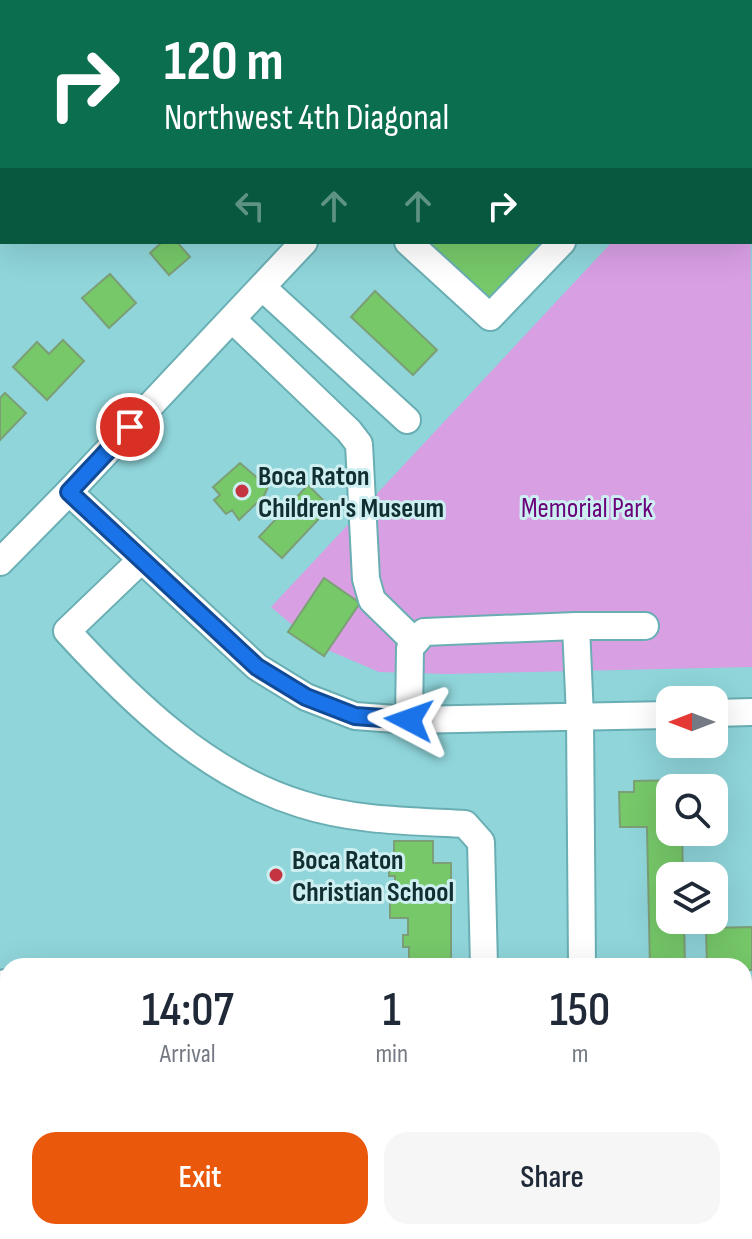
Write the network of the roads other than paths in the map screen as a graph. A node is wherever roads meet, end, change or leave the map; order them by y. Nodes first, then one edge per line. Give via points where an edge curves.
1 (302, 244) edge
2 (410, 244) edge
3 (560, 244) edge
4 (262, 287) junction
5 (232, 319) junction
6 (407, 420) dead end
7 (69, 492) junction
8 (140, 561) junction
9 (0, 562) edge
10 (576, 626) junction
11 (645, 626) dead end
12 (415, 642) junction
13 (752, 712) edge
14 (728, 713) edge
15 (656, 715) edge
16 (580, 717) junction
17 (409, 720) junction
18 (484, 958) edge
19 (582, 958) edge

1 - 4 street
2 - 3 street via 490,317
4 - 5 street
4 - 6 street
5 - 7 street
5 - 12 street via 359,444 366,579 372,600
7 - 8 street
7 - 9 street
8 - 17 street via 257,667 306,697 355,716
8 - 18 street via 67,631 178,738 240,779 301,804 357,817 465,824 481,842
10 - 11 street
10 - 12 street via 424,632
10 - 16 street
12 - 17 street via 410,648
13 - 14 street
15 - 16 street
16 - 17 street
16 - 19 street

